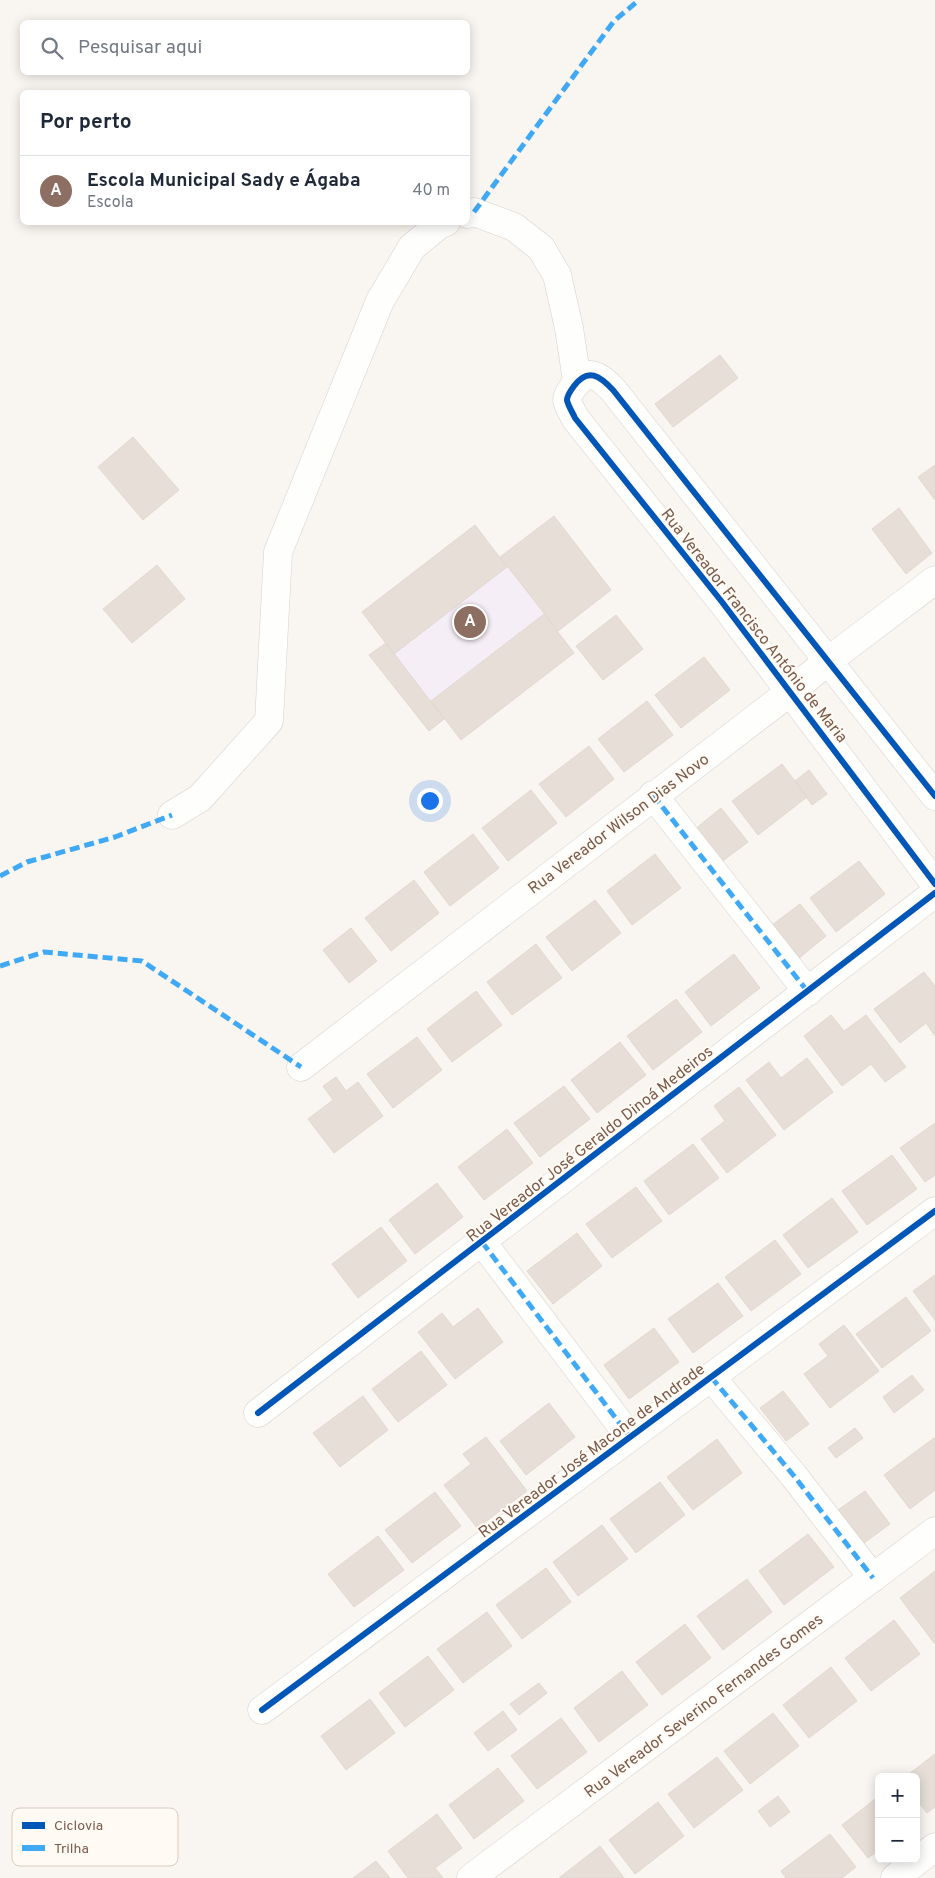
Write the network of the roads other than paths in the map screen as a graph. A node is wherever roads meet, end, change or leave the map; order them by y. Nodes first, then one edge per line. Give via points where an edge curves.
1 (470, 213) edge
2 (439, 225) edge
3 (577, 381) junction
4 (935, 580) edge
5 (829, 660) junction
6 (790, 692) junction
7 (653, 795) junction
8 (935, 796) edge
9 (172, 815) dead end
10 (935, 884) edge
11 (935, 893) edge
12 (808, 992) junction
13 (300, 1067) dead end
14 (935, 1211) edge
15 (482, 1242) junction
16 (711, 1377) junction
17 (258, 1413) dead end
18 (630, 1437) junction
19 (935, 1531) edge
20 (873, 1578) junction
21 (262, 1710) dead end
22 (935, 1847) edge
23 (471, 1878) edge
24 (895, 1878) edge

1 - 3 street via 514,227 540,248 557,275
2 - 9 street via 412,247 380,301 278,552 269,721 200,798
3 - 5 street via 586,375 594,375 612,390
3 - 6 street, Rua Vereador Francisco António de Maria via 567,400 576,418
4 - 5 street, Rua Vereador Wilson Dias Novo
5 - 6 street, Rua Vereador Wilson Dias Novo
5 - 8 street
6 - 7 street, Rua Vereador Wilson Dias Novo
6 - 10 street, Rua Vereador Francisco António de Maria
7 - 12 street
7 - 13 street, Rua Vereador Wilson Dias Novo
11 - 12 street, Rua Vereador José Geraldo Dinoá Medeiros
12 - 15 street, Rua Vereador José Geraldo Dinoá Medeiros
14 - 16 street, Rua Vereador José Macone de Andrade
15 - 17 street, Rua Vereador José Geraldo Dinoá Medeiros
15 - 18 street
16 - 18 street, Rua Vereador José Macone de Andrade
16 - 20 street
18 - 21 street, Rua Vereador José Macone de Andrade
19 - 20 street, Rua Vereador Severino Fernandes Gomes
20 - 23 street, Rua Vereador Severino Fernandes Gomes
22 - 24 street

